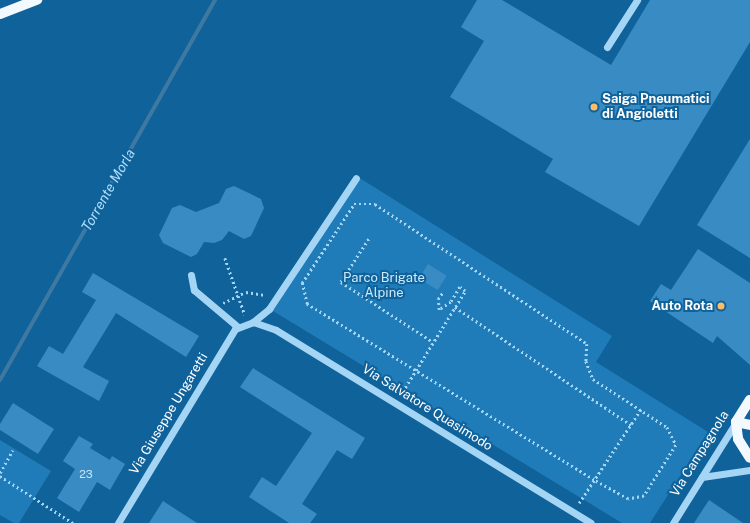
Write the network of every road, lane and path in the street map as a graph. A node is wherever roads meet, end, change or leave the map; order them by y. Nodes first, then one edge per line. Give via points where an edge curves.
1 (37, 0) edge
2 (637, 0) edge
3 (0, 14) edge
4 (606, 47) dead end
5 (356, 178) dead end
6 (369, 239) dead end
7 (225, 258) dead end
8 (191, 275) dead end
9 (443, 292) dead end
10 (237, 294) junction
11 (276, 299) junction
12 (455, 307) junction
13 (216, 308) junction
14 (250, 322) junction
15 (238, 327) junction
16 (433, 342) junction
17 (416, 371) junction
18 (750, 400) edge
19 (396, 403) junction
20 (642, 409) junction
21 (736, 422) junction
22 (631, 425) junction
23 (750, 426) edge
24 (13, 450) dead end
25 (750, 458) edge
26 (750, 470) edge
27 (0, 473) edge
28 (0, 476) edge
29 (702, 477) junction
30 (594, 480) junction
31 (573, 512) junction
32 (73, 523) edge
33 (118, 523) edge
34 (591, 523) edge
35 (673, 523) edge

1 - 3 main road
2 - 4 street
5 - 11 street
6 - 16 path via 341,282
7 - 10 path
8 - 13 street via 194,290
9 - 12 path via 437,305 439,310 451,302 460,287 465,291
10 - 11 path via 259,292
10 - 13 path
10 - 14 path
11 - 14 street via 269,309
12 - 16 path
12 - 22 path
13 - 15 street
14 - 15 street
14 - 19 street, Via Salvatore Quasimodo via 276,330
15 - 33 street, Via Giuseppe Ungaretti via 206,375
16 - 17 path
17 - 19 path
17 - 20 path via 307,304 302,283 354,204 375,204 587,344 586,361 593,379
17 - 30 path
18 - 21 main road, Via Campagnola
19 - 31 street, Via Salvatore Quasimodo
20 - 22 path
20 - 30 path via 667,427 676,445 644,496 628,499
21 - 23 main road
21 - 25 main road via 738,439
21 - 29 street, Via Campagnola
22 - 30 path
24 - 27 path
26 - 29 street
28 - 32 path
29 - 35 street, Via Campagnola
30 - 31 path
31 - 34 street, Via Salvatore Quasimodo

